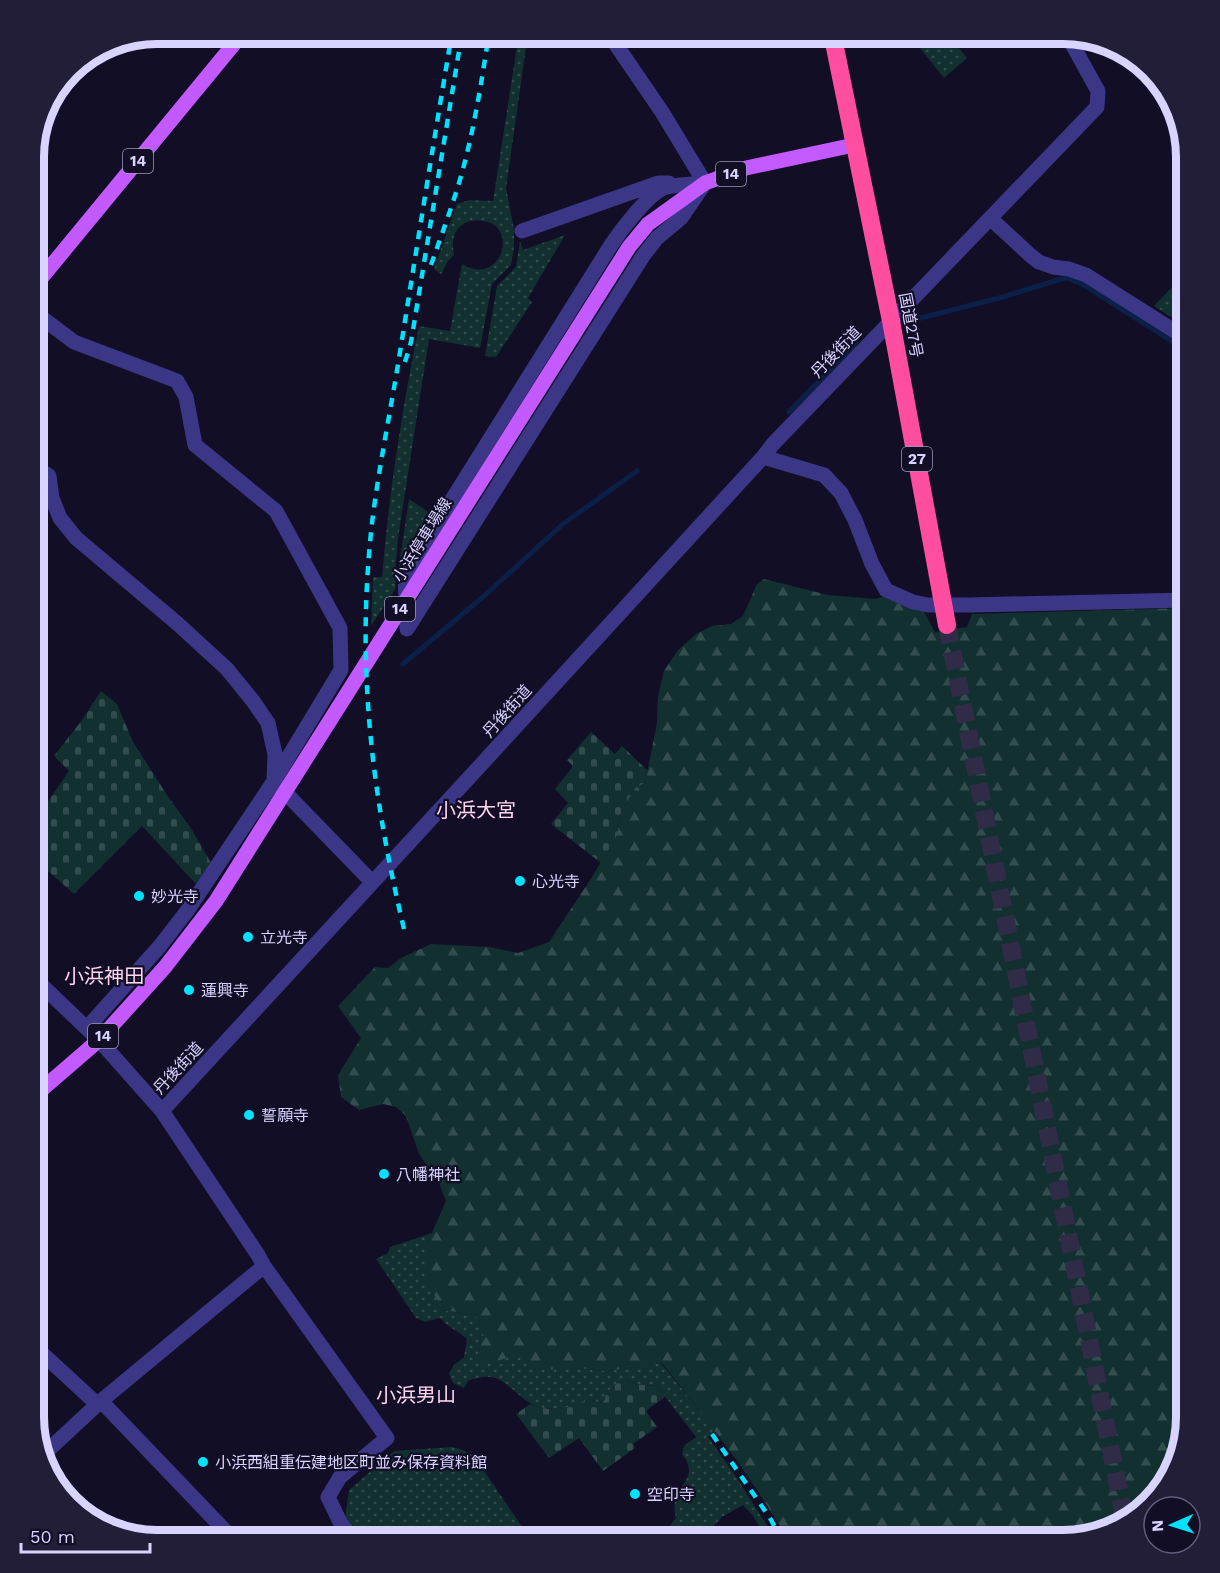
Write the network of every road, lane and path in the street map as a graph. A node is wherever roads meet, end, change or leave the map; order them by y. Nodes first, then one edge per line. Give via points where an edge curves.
1 (234, 44) edge
2 (616, 44) edge
3 (834, 44) edge
4 (1072, 44) edge
5 (854, 145) junction
6 (705, 183) junction
7 (990, 218) junction
8 (522, 231) dead end
9 (44, 275) edge
10 (44, 319) edge
11 (891, 321) junction
12 (1176, 332) edge
13 (763, 457) junction
14 (44, 473) edge
15 (1176, 600) edge
16 (945, 612) tunnel mouth
17 (274, 781) junction
18 (372, 882) junction
19 (44, 987) edge
20 (87, 1028) junction
21 (99, 1040) junction
22 (44, 1088) edge
23 (162, 1111) junction
24 (264, 1266) junction
25 (44, 1355) edge
26 (99, 1402) junction
27 (49, 1450) edge
28 (224, 1530) edge
29 (346, 1530) edge

1 - 9 main road, 14
2 - 6 street
3 - 5 highway, 国道27号 / 27
4 - 7 street, 丹後街道 via 1098,92 1096,108
5 - 6 main road, 小浜停車場線 / 14 via 746,168
5 - 11 highway, 国道27号 / 27
6 - 6 street via 681,218 643,256 407,629 405,575 611,245 633,216 664,187
6 - 8 street via 658,183
6 - 21 main road, 小浜停車場線 / 14 via 648,224 629,247 216,901 165,967
7 - 11 street, 丹後街道
7 - 12 street via 1039,262 1086,275
10 - 17 street via 74,342 177,381 186,397 195,445 276,511 340,628 341,670
11 - 13 street, 丹後街道
11 - 16 highway, 国道27号 / 27
13 - 15 street via 824,475 841,493 886,590 913,602 969,605
13 - 18 street, 丹後街道
14 - 17 street via 49,476 60,518 76,538 227,669 253,701 268,723 275,754
17 - 18 street
17 - 20 street via 187,911
18 - 23 street, 丹後街道
19 - 20 street
20 - 21 street
21 - 22 main road, 小浜停車場線 / 14
21 - 23 street
23 - 24 street, 丹後街道
24 - 26 street
24 - 29 street, 丹後街道 via 387,1438 340,1477 328,1497
25 - 26 street
26 - 27 street
26 - 28 street

